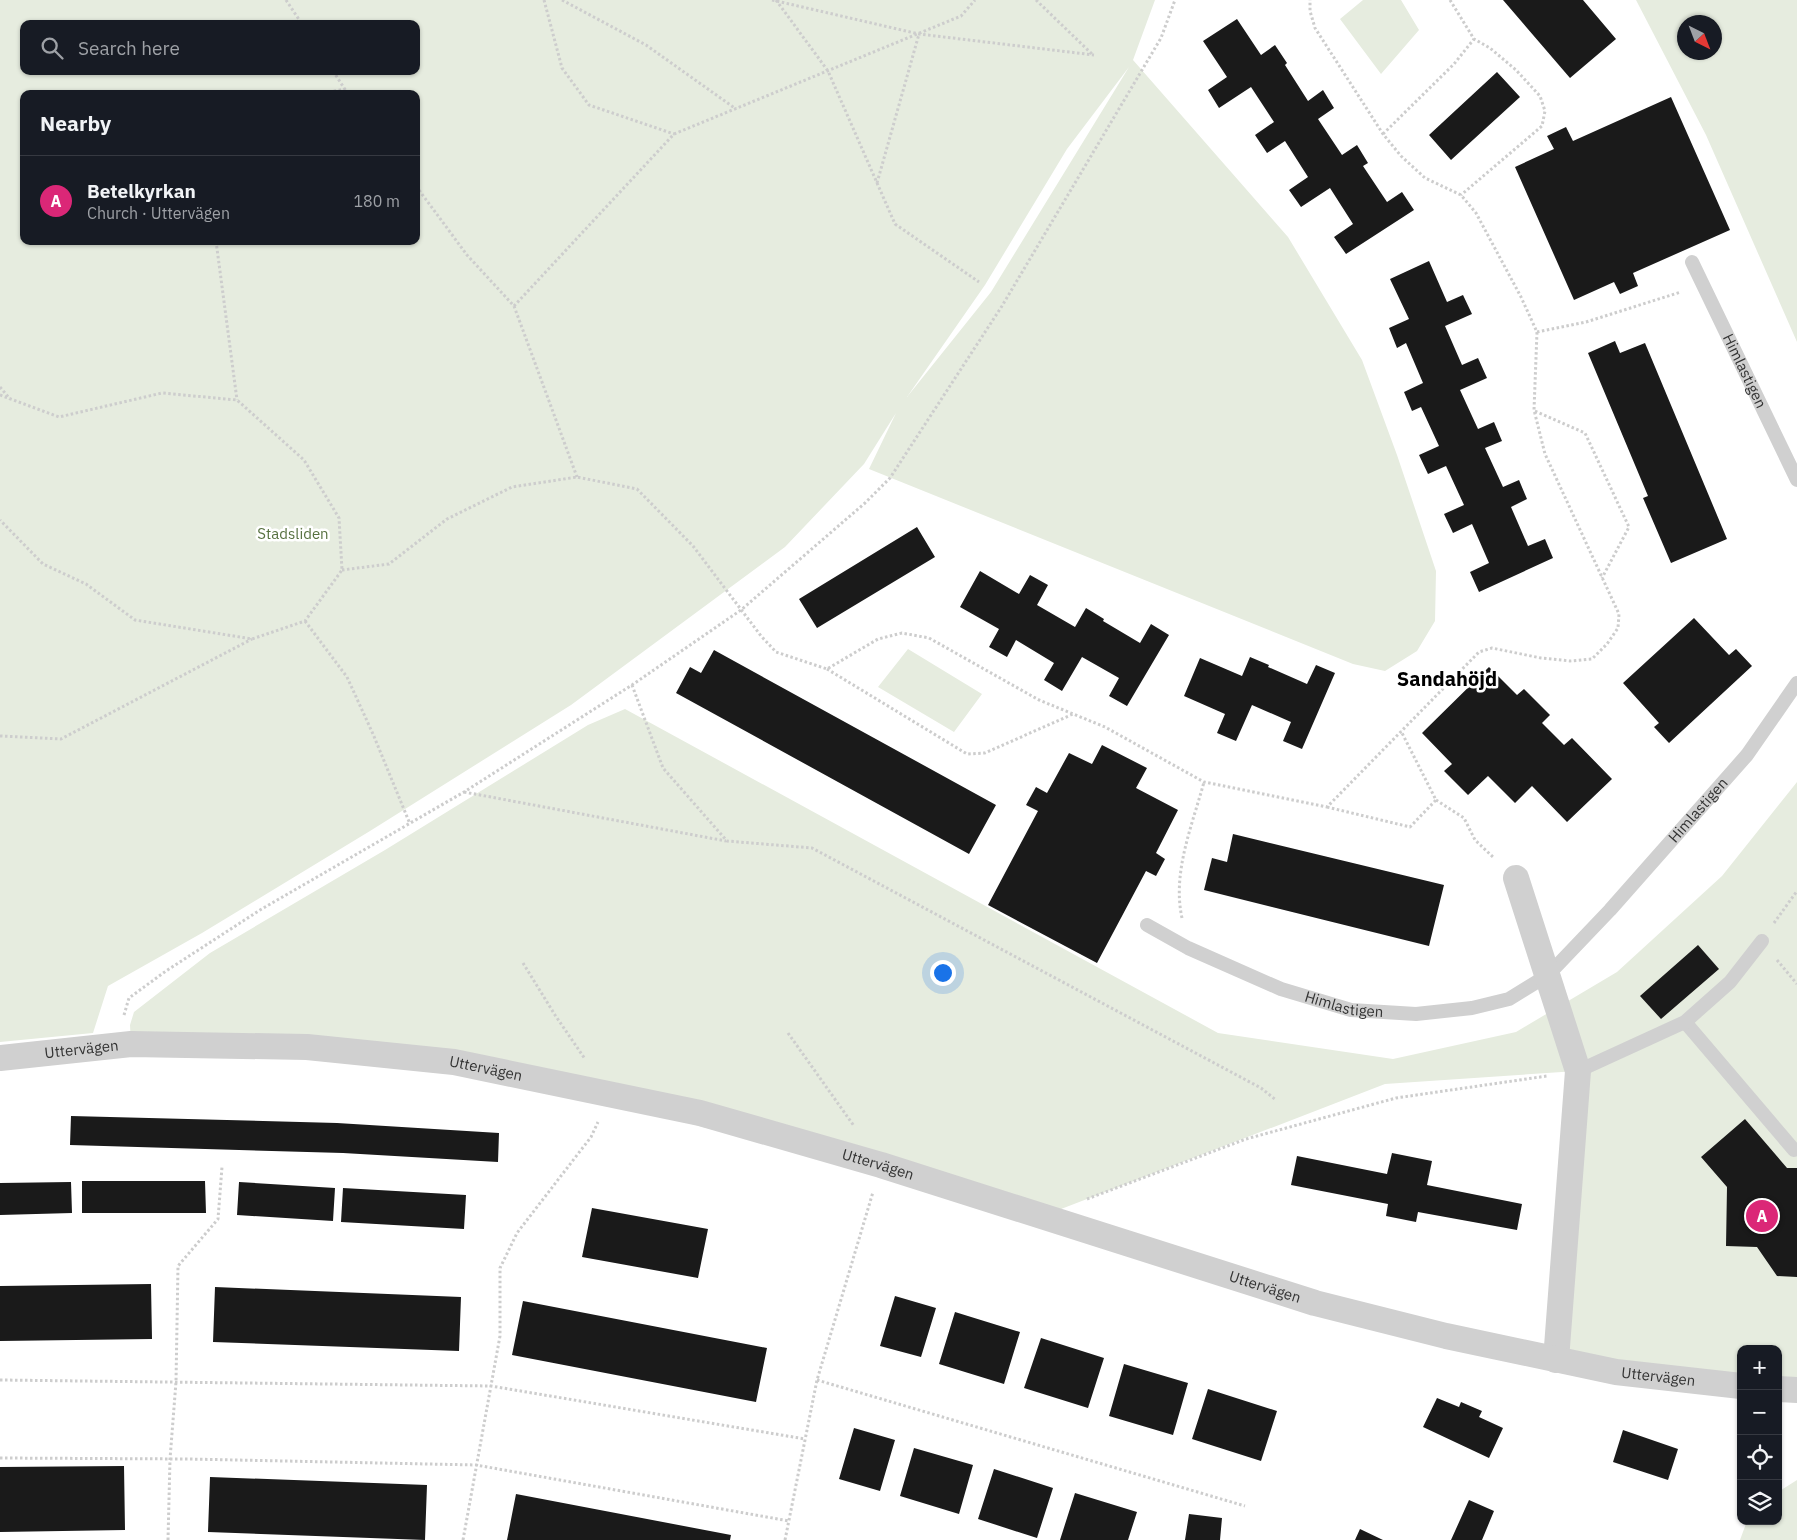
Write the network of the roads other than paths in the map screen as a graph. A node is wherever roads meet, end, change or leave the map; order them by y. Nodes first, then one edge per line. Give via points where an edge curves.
1 (1692, 262) dead end
2 (1797, 480) edge
3 (1797, 683) edge
4 (1516, 878) road end
5 (1147, 925) dead end
6 (1762, 941) road end
7 (1548, 975) junction
8 (1685, 1022) junction
9 (0, 1058) edge
10 (1578, 1071) junction
11 (1794, 1150) dead end
12 (1556, 1360) junction
13 (1737, 1386) edge
14 (1782, 1389) edge
15 (1797, 1390) edge

1 - 2 lane, Himlastigen
3 - 7 lane, Himlastigen via 1747,755
4 - 7 street
5 - 7 lane, Himlastigen via 1188,948 1281,989 1351,1010 1416,1014 1472,1008 1509,999
6 - 8 lane via 1730,982
7 - 10 street
8 - 10 lane
8 - 11 lane
9 - 12 street, Uttervägen via 121,1044 317,1048 454,1062 700,1113 881,1165 1315,1303
10 - 12 street
12 - 13 street, Uttervägen via 1616,1372
14 - 15 street

